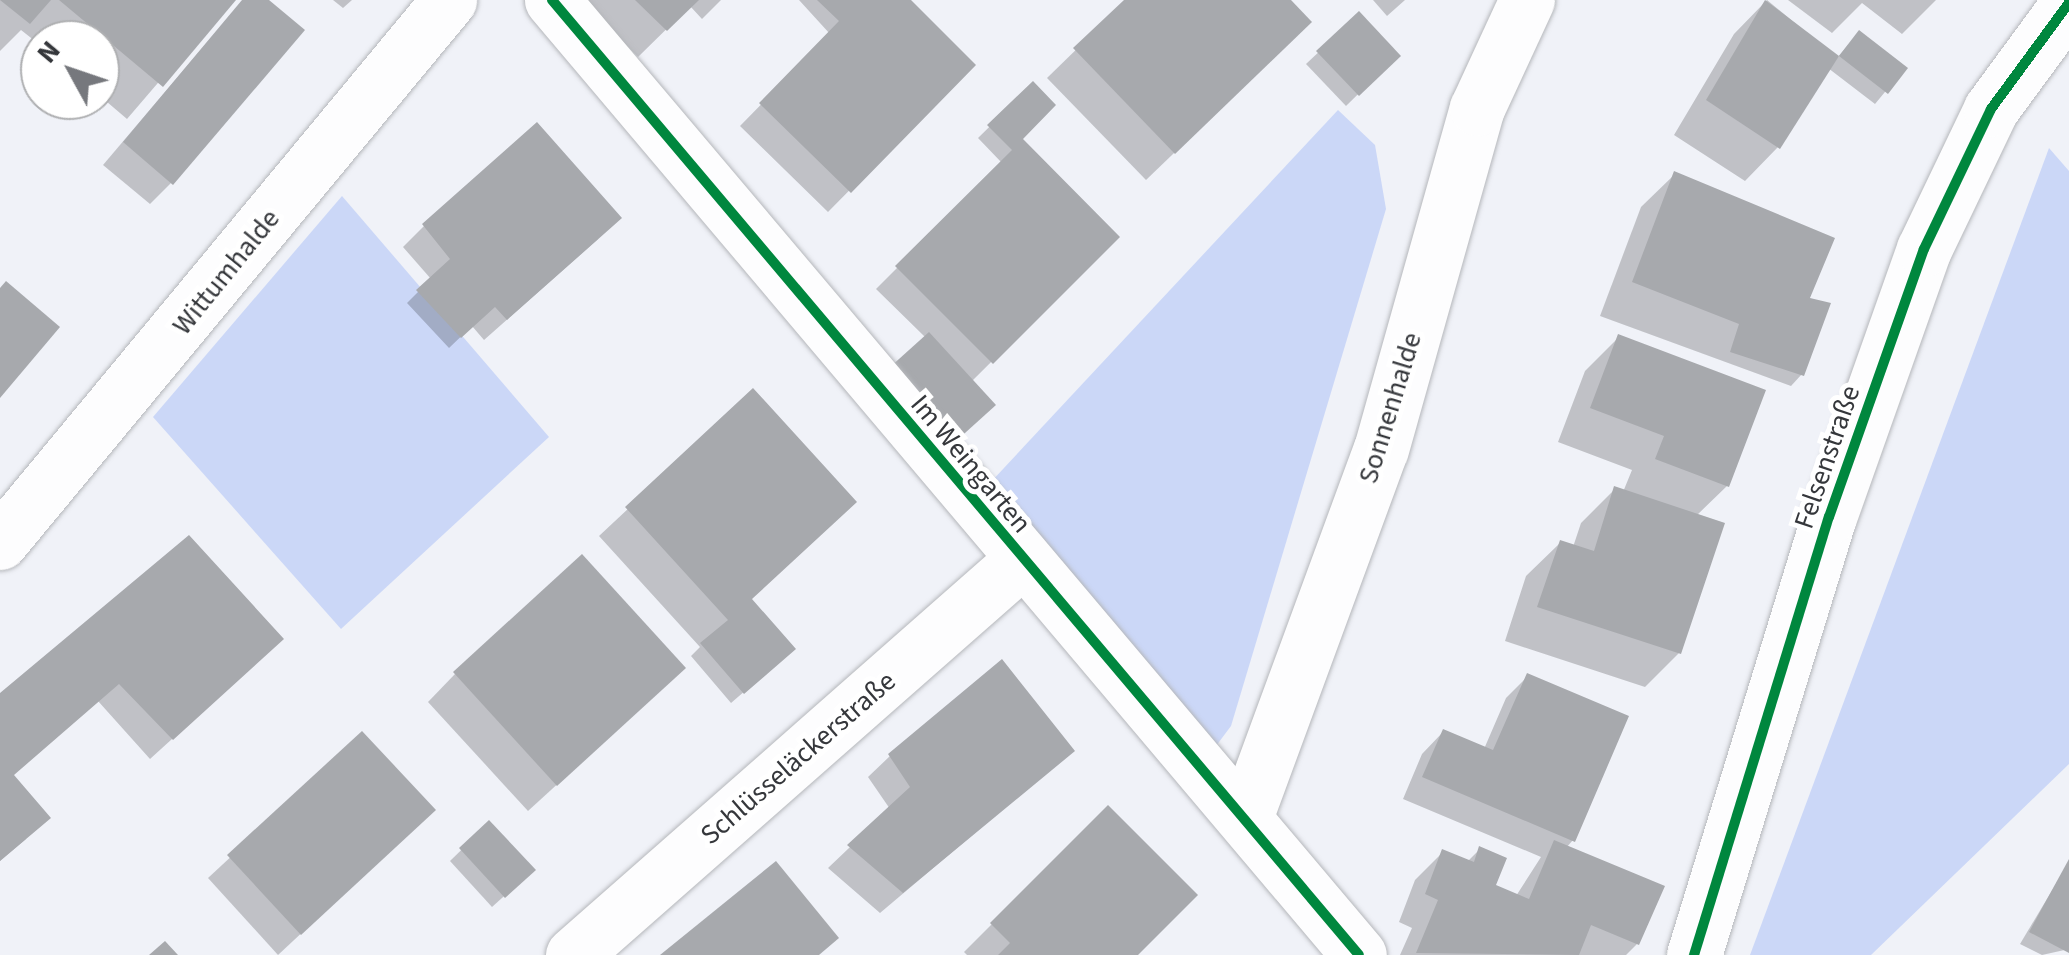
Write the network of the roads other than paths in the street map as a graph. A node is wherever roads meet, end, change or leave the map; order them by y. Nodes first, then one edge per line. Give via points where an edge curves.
1 (449, 0) edge
2 (552, 0) edge
3 (1528, 0) edge
4 (2069, 3) edge
5 (0, 542) edge
6 (1022, 560) junction
7 (1246, 815) junction
8 (573, 955) edge
9 (1359, 955) edge
10 (1694, 955) edge

1 - 5 street, Wittumhalde
2 - 6 street, Im Weingarten
3 - 7 street, Sonnenhalde via 1478,108 1381,449
4 - 10 street, Felsenstraße via 1991,109 1924,249 1829,516
6 - 7 street, Im Weingarten
6 - 8 street, Schlüsseläckerstraße
7 - 9 street, Im Weingarten

